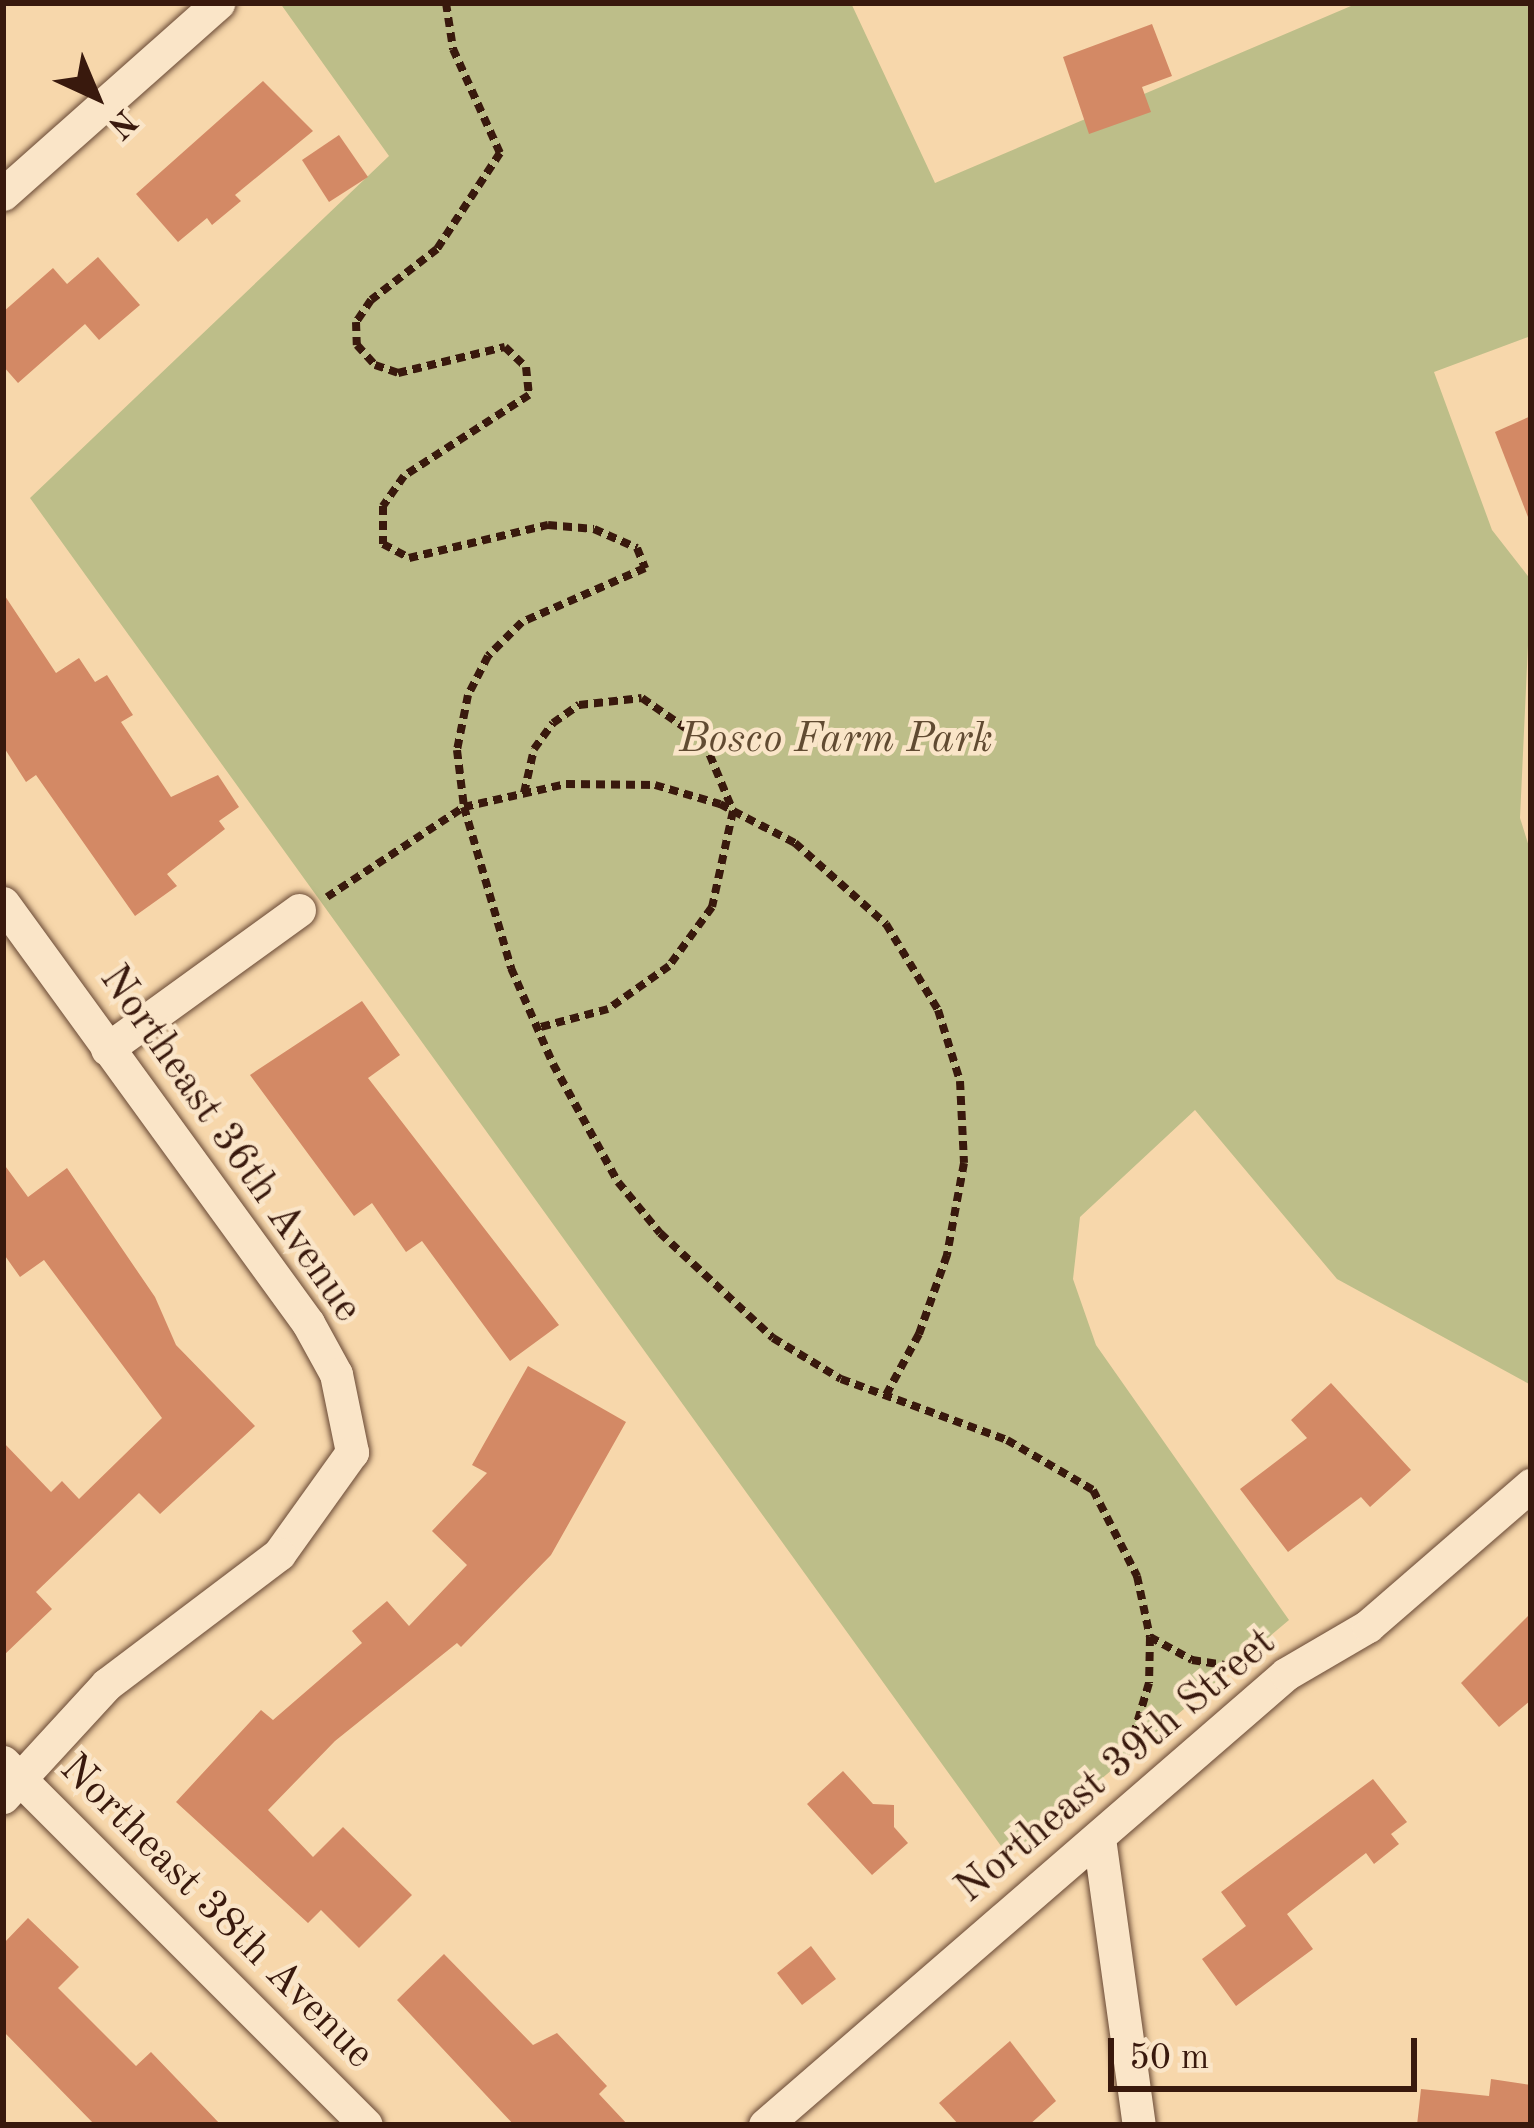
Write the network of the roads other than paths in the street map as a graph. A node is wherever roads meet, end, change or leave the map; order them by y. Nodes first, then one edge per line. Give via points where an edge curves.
1 (218, 3) edge
2 (3, 194) edge
3 (3, 903) edge
4 (299, 910) road end
5 (107, 1049) junction
6 (1531, 1485) edge
7 (9, 1780) edge
8 (1099, 1838) junction
9 (366, 2125) edge
10 (765, 2125) edge
11 (1139, 2125) edge

1 - 2 street
3 - 5 street, Northeast 36th Avenue
4 - 5 street
5 - 7 street, Northeast 36th Avenue via 308,1323 336,1375 352,1451 280,1555 106,1684
6 - 8 street, Northeast 39th Street via 1368,1626 1286,1674
7 - 9 street, Northeast 38th Avenue
8 - 10 street, Northeast 39th Street
8 - 11 street

